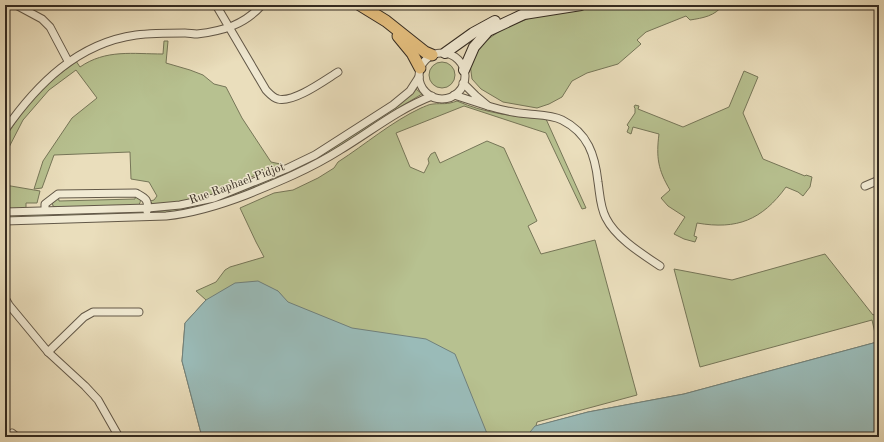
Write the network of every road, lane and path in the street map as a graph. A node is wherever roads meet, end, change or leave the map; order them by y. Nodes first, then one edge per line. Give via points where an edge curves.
1 (16, 5) edge
2 (216, 5) edge
3 (262, 5) edge
4 (360, 5) edge
5 (546, 5) edge
6 (581, 5) edge
7 (386, 21) junction
8 (229, 27) junction
9 (445, 53) junction
10 (432, 55) junction
11 (68, 61) junction
12 (464, 70) junction
13 (338, 72) dead end
14 (419, 73) junction
15 (463, 83) junction
16 (454, 95) junction
17 (432, 96) junction
18 (488, 106) junction
19 (5, 130) edge
20 (879, 180) edge
21 (865, 186) dead end
22 (148, 208) junction
23 (45, 210) junction
24 (5, 212) edge
25 (146, 217) junction
26 (5, 221) edge
27 (660, 266) dead end
28 (5, 298) edge
29 (138, 312) dead end
30 (48, 352) junction
31 (118, 437) edge

1 - 11 street via 42,19 50,27
2 - 8 street
3 - 8 street via 252,15
4 - 7 main road
5 - 9 main road via 523,9 487,24
6 - 12 main road via 524,14 488,31 474,47
7 - 10 main road
7 - 14 main road via 412,53
8 - 11 street via 196,34 136,35 89,49
8 - 13 street via 266,90 277,99 285,100 296,96
9 - 10 street
9 - 12 street via 457,59
10 - 14 street via 423,63
11 - 19 street via 31,95
12 - 15 street
14 - 17 street via 423,89
14 - 22 street, Rue Raphael Pidjot via 410,91 393,105 315,155 214,198
15 - 16 street
15 - 18 street
16 - 17 street via 443,98
16 - 18 street
17 - 25 street, Rue Raphael Pidjot via 404,108 339,151 295,175 213,207 186,214
18 - 27 street via 511,112 555,117 579,130 591,150 606,219 632,248
20 - 21 street
22 - 23 street, Rue Raphael Pidjot
22 - 23 street via 145,198 136,193 58,194 45,204
22 - 25 street
23 - 24 street, Rue Raphael Pidjot
25 - 26 street, Rue Raphael Pidjot
28 - 30 street
29 - 30 street via 93,312 84,317
30 - 31 street via 98,400

